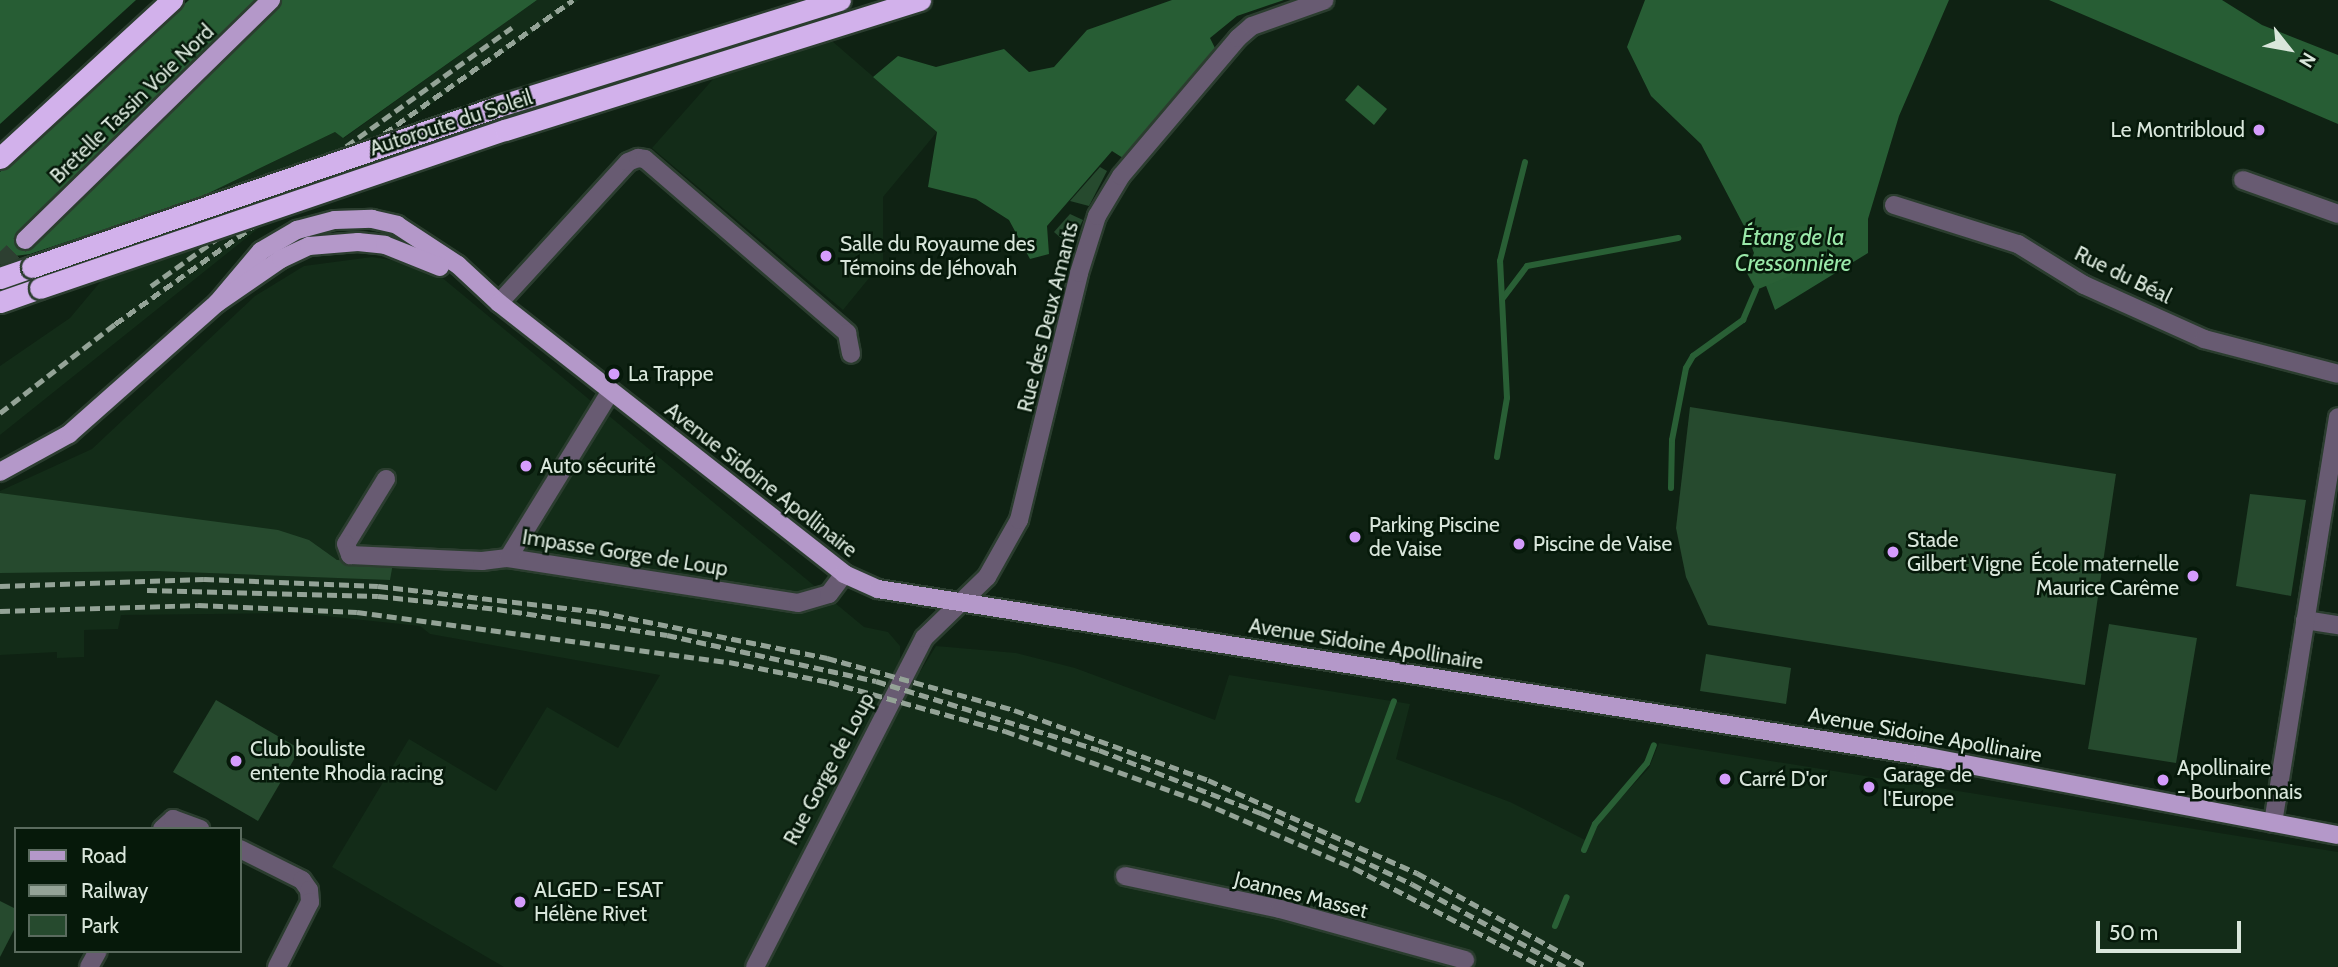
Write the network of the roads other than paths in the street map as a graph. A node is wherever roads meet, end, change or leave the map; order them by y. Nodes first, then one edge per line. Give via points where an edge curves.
1 (172, 0) edge
2 (271, 0) edge
3 (840, 0) edge
4 (920, 0) edge
5 (1325, 0) edge
6 (0, 158) edge
7 (2243, 180) dead end
8 (1894, 205) dead end
9 (2338, 214) edge
10 (24, 240) tunnel mouth
11 (0, 278) edge
12 (0, 302) edge
13 (499, 303) junction
14 (851, 354) dead end
15 (2338, 374) edge
16 (610, 392) junction
17 (2338, 417) edge
18 (0, 472) edge
19 (386, 479) dead end
20 (508, 558) junction
21 (844, 574) junction
22 (960, 603) junction
23 (2305, 620) junction
24 (2338, 625) edge
25 (2273, 823) junction
26 (164, 827) edge
27 (195, 827) edge
28 (2338, 835) edge
29 (242, 850) edge
30 (1125, 876) dead end
31 (1465, 960) dead end
32 (277, 967) edge
33 (755, 967) edge

1 - 6 highway
2 - 10 main road, Bretelle Tassin Voie Nord
3 - 11 highway, Autoroute du Soleil, bridge via 499,107
4 - 12 highway, Autoroute du Soleil, bridge via 505,130
5 - 22 street, Rue des Deux Amants via 1245,32 1121,176 1097,216 1079,273 1019,520 987,577
7 - 9 street
8 - 15 street, Rue du Béal via 2018,244 2084,285 2204,339
13 - 14 street via 628,162 645,159 847,333
13 - 16 main road, Avenue Sidoine Apollinaire
13 - 18 main road, Avenue Sidoine Apollinaire via 458,265 397,225 335,220 297,230 261,251 217,303 69,434
16 - 20 street
16 - 21 main road, Avenue Sidoine Apollinaire
17 - 23 street
19 - 20 street, Impasse Gorge de Loup via 346,544 350,555
20 - 21 street, Impasse Gorge de Loup via 798,603 829,594
21 - 22 main road, Avenue Sidoine Apollinaire via 878,589
22 - 25 main road, Avenue Sidoine Apollinaire via 1923,756
22 - 33 street, Rue Gorge de Loup via 923,638
23 - 24 street
23 - 25 street
25 - 28 main road, Avenue Sidoine Apollinaire
26 - 27 street via 173,819
29 - 32 street via 302,880 309,890 310,902
30 - 31 street, Joannes Masset via 1280,909

